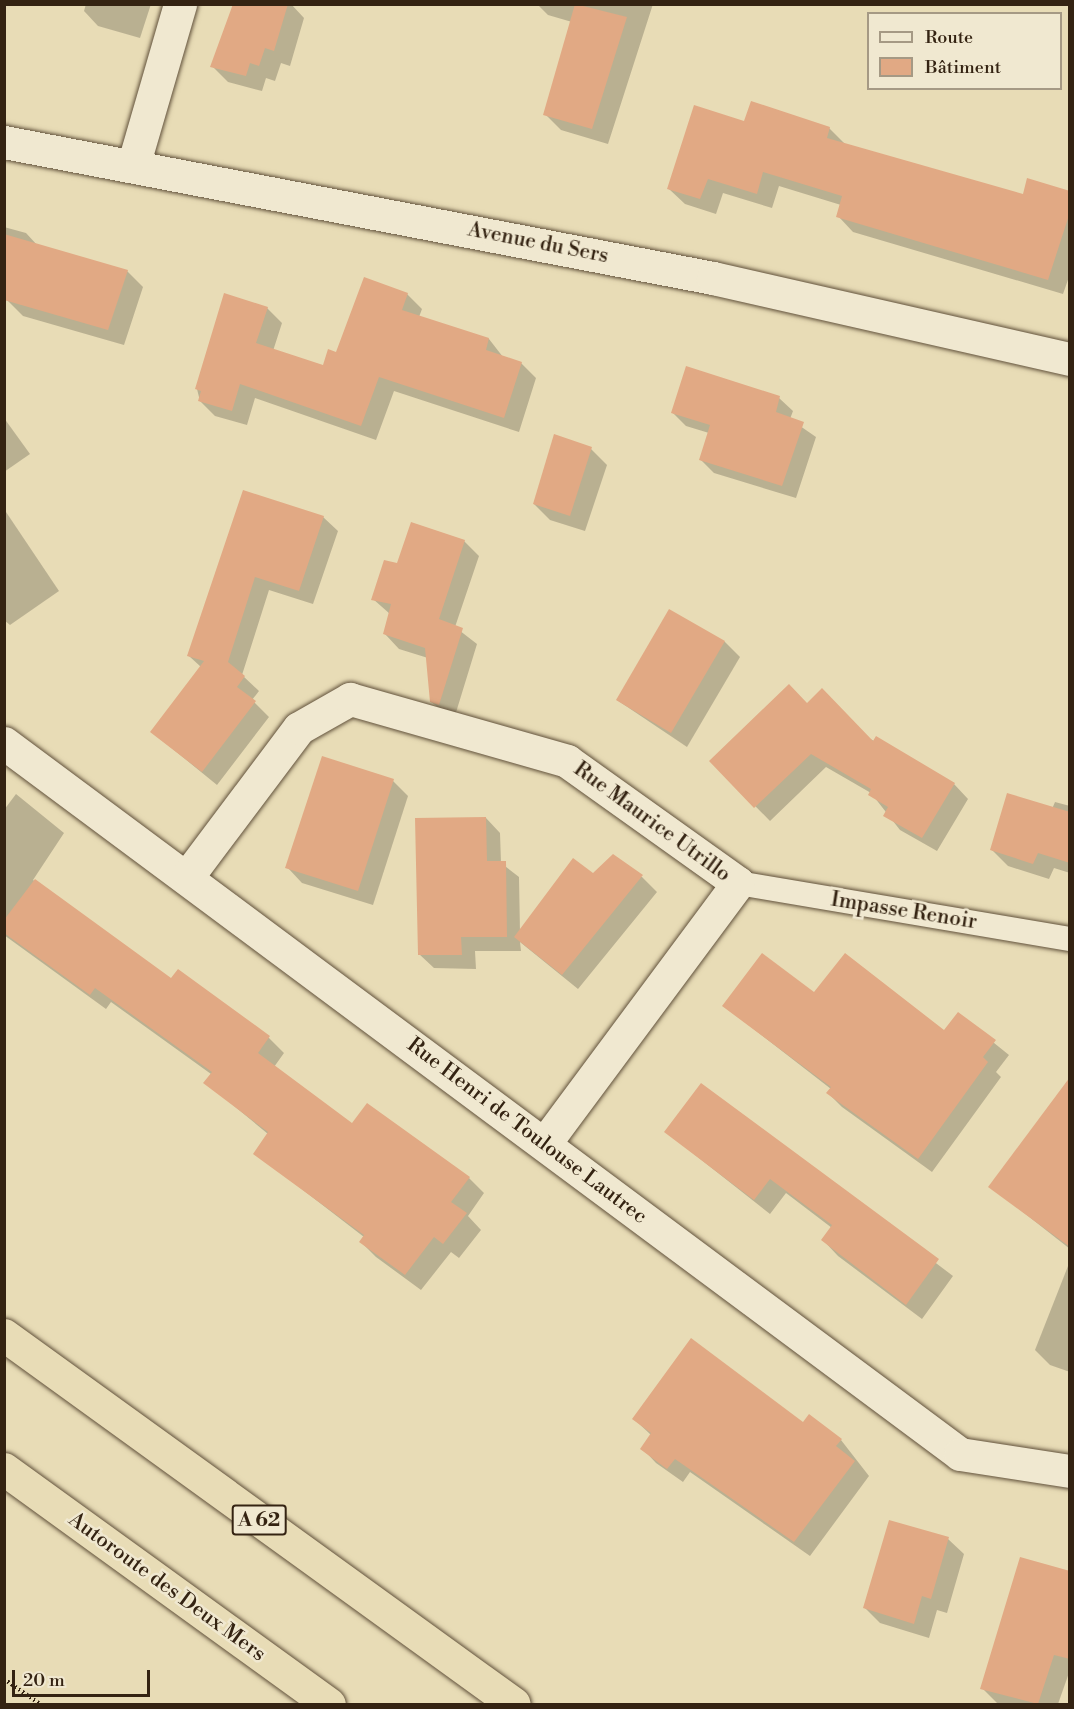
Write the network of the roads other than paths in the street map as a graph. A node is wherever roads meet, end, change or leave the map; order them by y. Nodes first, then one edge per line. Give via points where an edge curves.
1 (180, 4) edge
2 (4, 142) edge
3 (133, 166) junction
4 (1070, 359) edge
5 (4, 743) edge
6 (186, 877) junction
7 (738, 883) junction
8 (1070, 939) edge
9 (544, 1144) junction
10 (4, 1335) edge
11 (4, 1469) edge
12 (1070, 1471) edge
13 (329, 1704) edge
14 (514, 1704) edge

1 - 3 street
2 - 3 street, Avenue du Sers
3 - 4 street, Avenue du Sers via 713,278
5 - 6 street, Rue Henri de Toulouse Lautrec
6 - 7 street, Rue Maurice Utrillo via 299,728 350,699 567,761
6 - 9 street, Rue Henri de Toulouse Lautrec
7 - 8 lane, Impasse Renoir
7 - 9 street, Rue Maurice Utrillo
9 - 12 street, Rue Henri de Toulouse Lautrec via 960,1454
10 - 14 highway, A 62
11 - 13 highway, Autoroute des Deux Mers

